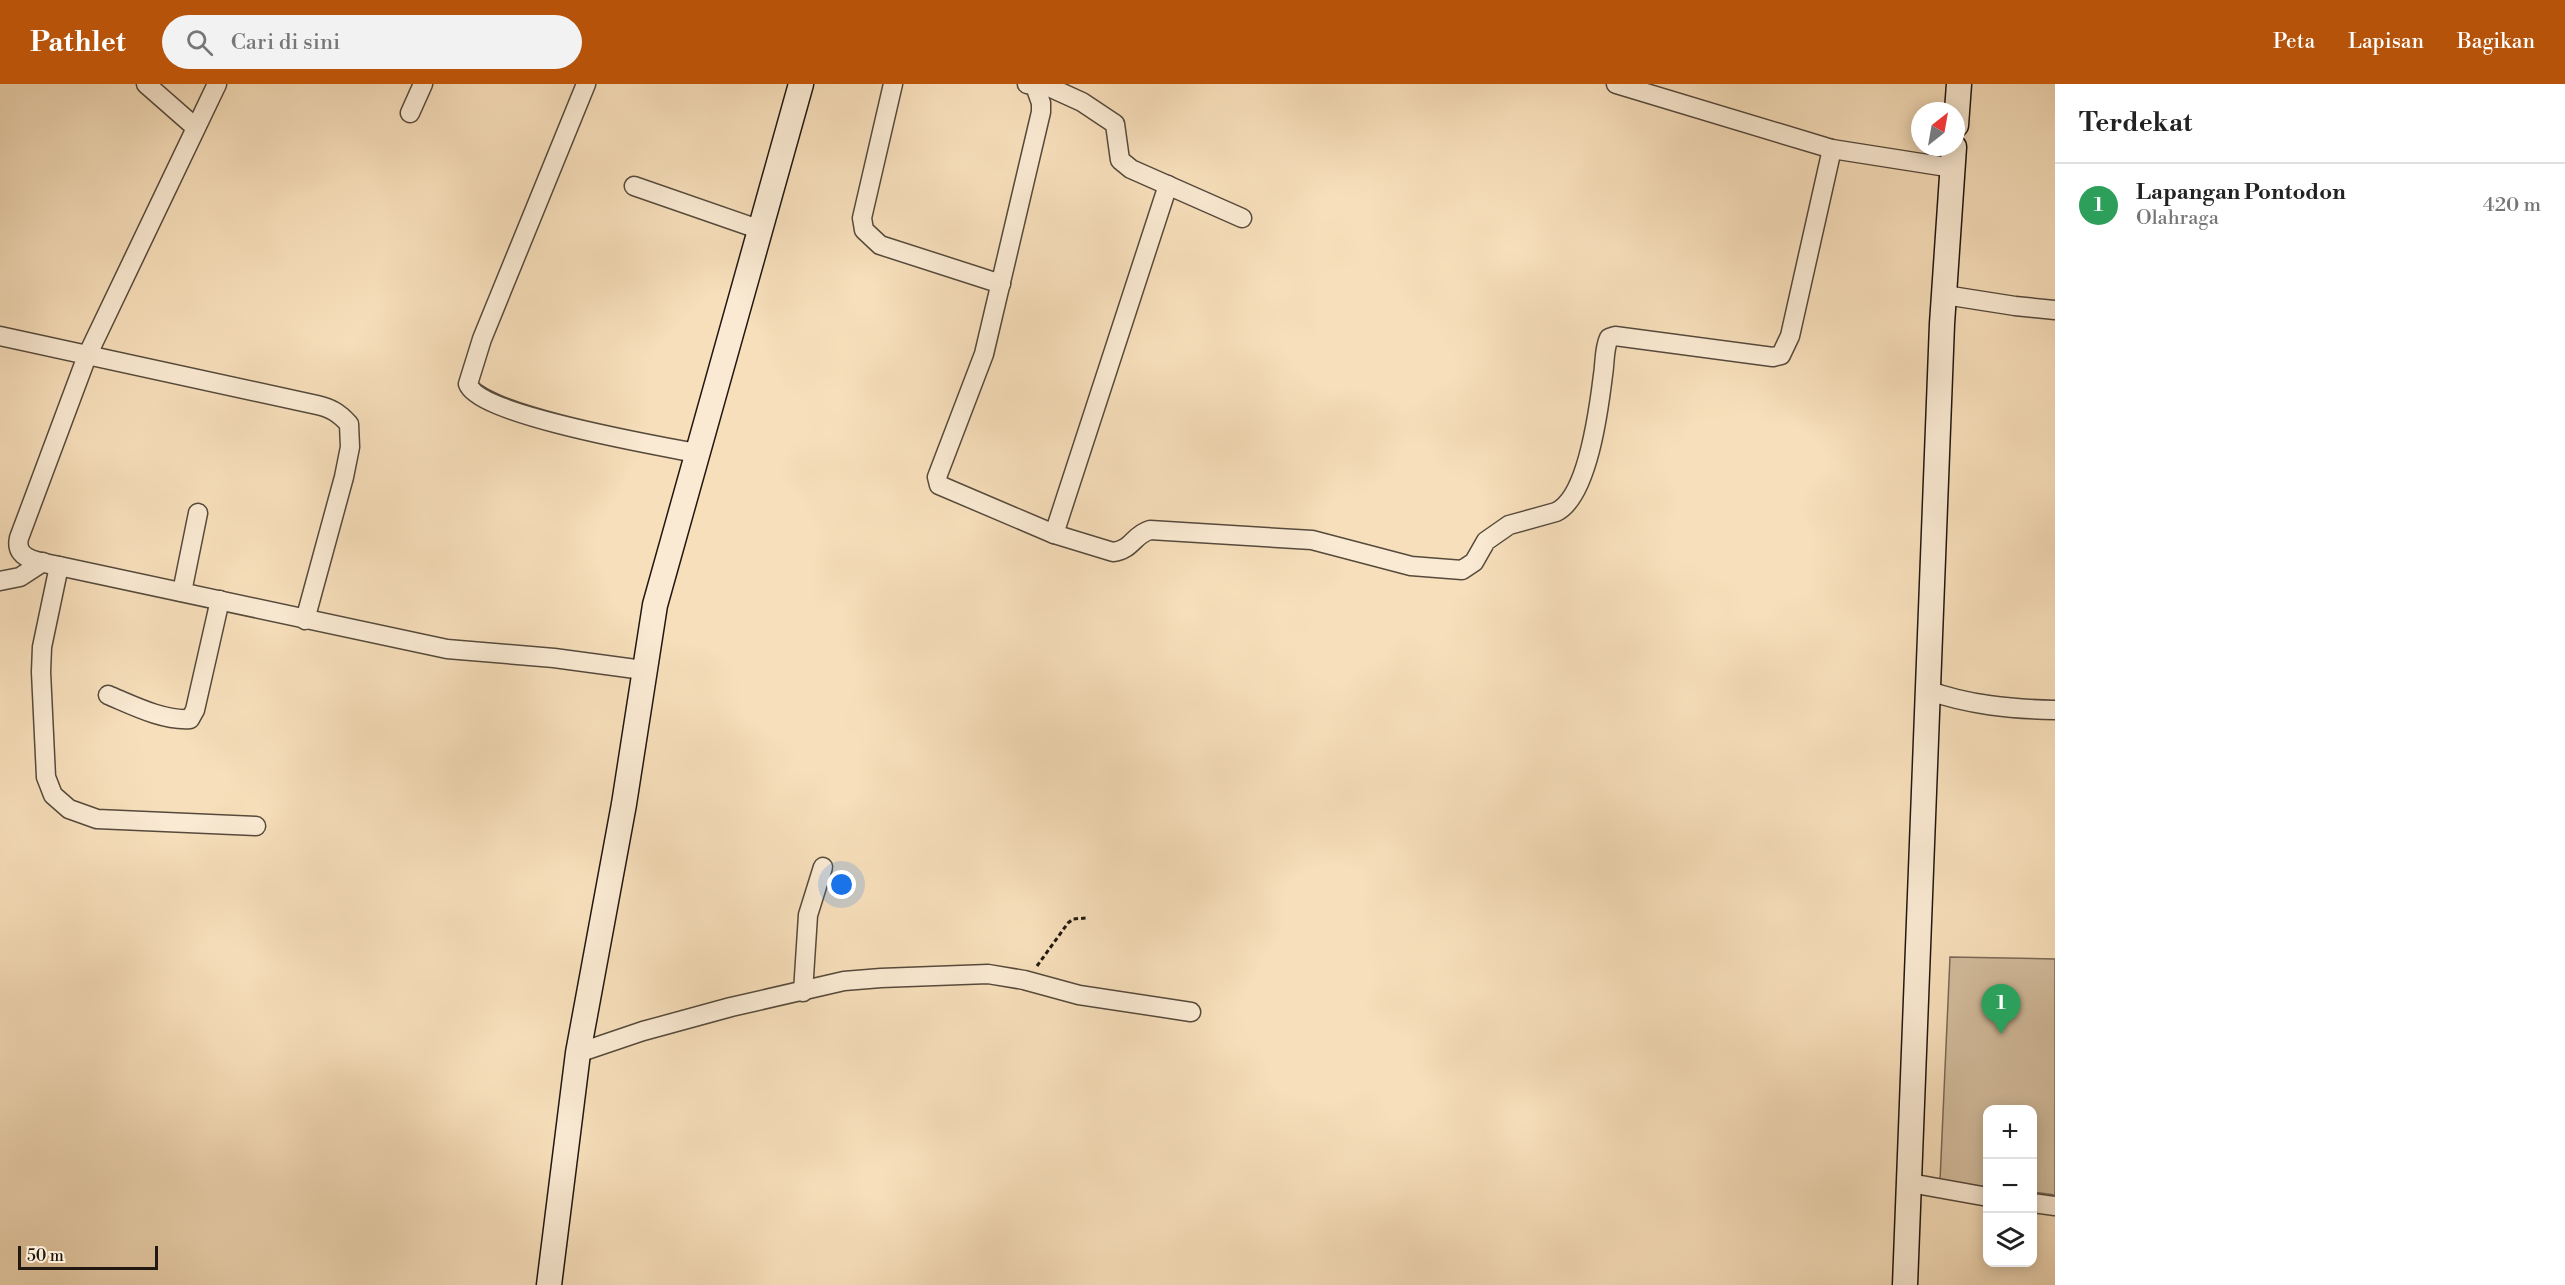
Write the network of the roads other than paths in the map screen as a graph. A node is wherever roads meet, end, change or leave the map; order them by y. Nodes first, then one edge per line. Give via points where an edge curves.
1 (146, 84) edge
2 (217, 84) edge
3 (423, 84) edge
4 (586, 84) edge
5 (801, 84) edge
6 (893, 84) edge
7 (1617, 84) edge
8 (1959, 84) edge
9 (1030, 85) edge
10 (1638, 87) edge
11 (1958, 102) edge
12 (410, 113) dead end
13 (195, 128) junction
14 (1832, 149) junction
15 (1954, 158) edge
16 (1168, 185) junction
17 (634, 186) dead end
18 (1242, 218) dead end
19 (760, 230) junction
20 (1001, 284) junction
21 (1945, 295) junction
22 (2055, 309) edge
23 (0, 336) edge
24 (87, 356) junction
25 (696, 453) junction
26 (198, 513) dead end
27 (1054, 534) junction
28 (51, 564) junction
29 (0, 581) edge
30 (182, 592) junction
31 (220, 600) junction
32 (305, 620) junction
33 (643, 670) junction
34 (1927, 690) junction
35 (108, 695) dead end
36 (2055, 710) edge
37 (256, 826) dead end
38 (823, 867) dead end
39 (803, 992) junction
40 (1191, 1012) dead end
41 (578, 1053) junction
42 (1910, 1183) junction
43 (1983, 1196) edge
44 (2037, 1204) edge
45 (2055, 1206) edge
46 (549, 1285) edge
47 (1905, 1285) edge

1 - 13 street
2 - 13 street
3 - 12 street
4 - 25 street via 468,384 489,401 553,423
5 - 19 street
6 - 20 street via 862,218 864,230 880,244
7 - 10 street
8 - 11 street
9 - 16 street via 1049,87 1109,119 1116,128 1120,160 1131,170
9 - 20 street via 1041,103 1041,112
10 - 14 street
13 - 24 street
14 - 15 street
14 - 27 street via 1790,336 1781,355 1609,338 1588,459 1571,500 1556,512 1509,525 1486,541 1474,562 1462,570 1411,566 1312,540 1150,530 1141,532 1123,551 1113,552
15 - 21 street
16 - 18 street
16 - 27 street
17 - 19 street
19 - 25 street
20 - 27 street via 982,360 937,482
21 - 22 street
21 - 34 street
23 - 24 street
24 - 28 street via 18,545 23,556
24 - 32 street via 331,408 349,424 350,447 344,477
25 - 33 street via 655,605
26 - 30 street
28 - 29 street
28 - 30 street
28 - 37 street via 41,672 46,777 53,795 69,809 97,819
30 - 31 street
31 - 32 street
31 - 35 street via 190,719 142,709
32 - 33 street via 447,649
33 - 41 street via 624,804
34 - 36 street via 1952,699 2015,709
34 - 42 street
38 - 39 street via 808,915
39 - 40 street via 844,981 988,974 1079,995
39 - 41 street via 701,1014
41 - 46 street
42 - 43 street
42 - 47 street
44 - 45 street

